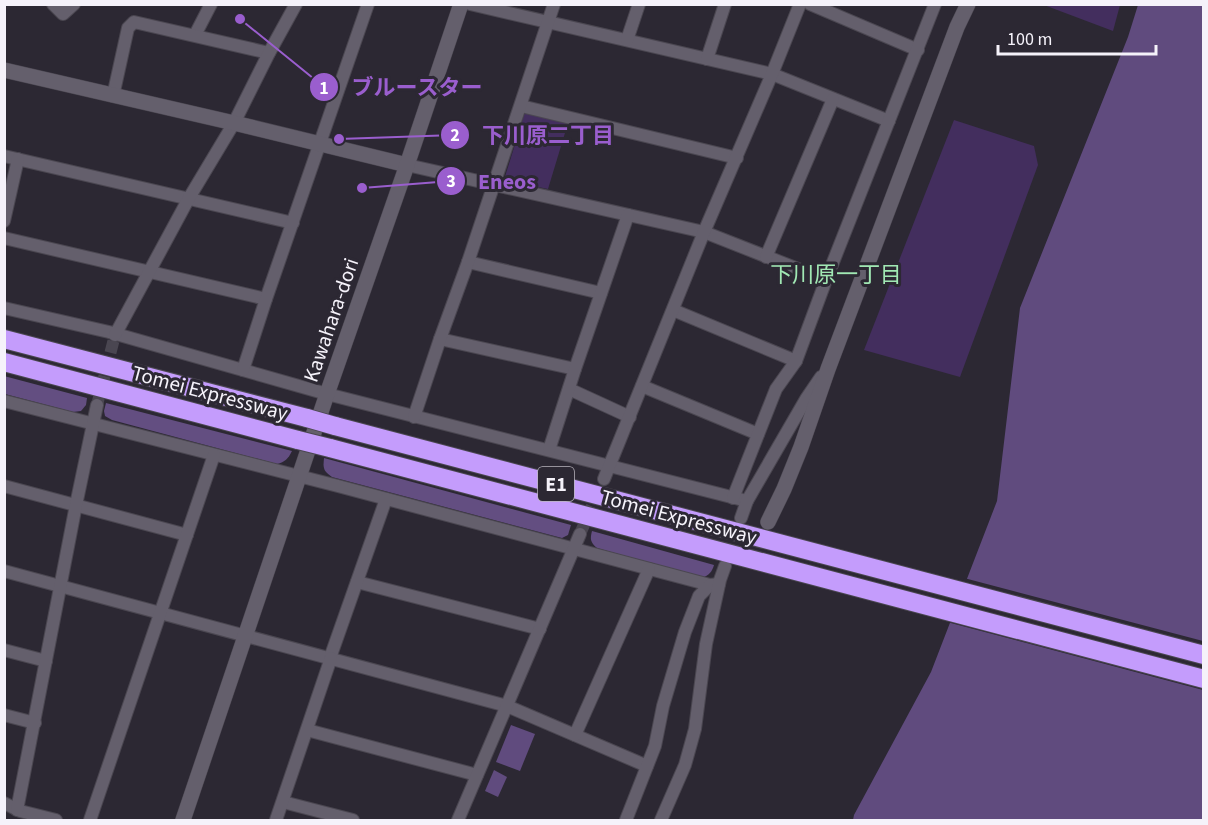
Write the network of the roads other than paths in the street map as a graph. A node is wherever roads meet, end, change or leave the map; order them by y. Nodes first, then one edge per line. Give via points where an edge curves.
1 (53, 4) edge
2 (74, 4) edge
3 (211, 4) edge
4 (296, 4) edge
5 (368, 4) edge
6 (460, 4) edge
7 (470, 4) edge
8 (554, 4) edge
9 (639, 4) edge
10 (725, 4) edge
11 (800, 4) edge
12 (810, 4) edge
13 (935, 4) edge
14 (970, 8) edge
15 (548, 22) junction
16 (195, 35) junction
17 (627, 40) junction
18 (918, 50) junction
19 (269, 53) junction
20 (707, 59) junction
21 (4, 70) edge
22 (772, 74) junction
23 (113, 96) junction
24 (833, 99) junction
25 (520, 106) junction
26 (889, 121) junction
27 (234, 123) junction
28 (320, 144) junction
29 (4, 156) edge
30 (737, 158) junction
31 (18, 159) junction
32 (407, 165) junction
33 (494, 185) junction
34 (189, 198) junction
35 (628, 215) junction
36 (4, 221) edge
37 (293, 223) junction
38 (704, 232) junction
39 (4, 238) edge
40 (766, 257) junction
41 (468, 262) junction
42 (149, 273) junction
43 (826, 280) junction
44 (601, 293) junction
45 (266, 299) junction
46 (4, 308) edge
47 (673, 310) junction
48 (115, 335) junction
49 (4, 339) edge
50 (440, 339) junction
51 (796, 361) junction
52 (4, 362) edge
53 (575, 369) junction
54 (828, 369) junction
55 (243, 370) junction
56 (642, 386) junction
57 (569, 388) junction
58 (327, 394) junction
59 (4, 401) edge
60 (98, 405) tunnel mouth
61 (414, 417) junction
62 (630, 417) junction
63 (93, 424) junction
64 (758, 434) junction
65 (549, 450) junction
66 (214, 455) junction
67 (610, 466) junction
68 (300, 477) junction
69 (604, 479) tunnel mouth
70 (4, 486) edge
71 (733, 498) junction
72 (386, 499) junction
73 (747, 501) junction
74 (76, 505) junction
75 (741, 518) dead end
76 (768, 522) dead end
77 (580, 534) tunnel mouth
78 (187, 535) junction
79 (574, 549) junction
80 (725, 566) dead end
81 (649, 569) junction
82 (4, 571) edge
83 (357, 582) junction
84 (715, 585) junction
85 (61, 586) junction
86 (160, 613) junction
87 (540, 629) junction
88 (246, 635) junction
89 (4, 650) edge
90 (1203, 655) edge
91 (331, 658) junction
92 (46, 661) junction
93 (1203, 679) edge
94 (507, 706) junction
95 (4, 715) edge
96 (34, 723) junction
97 (307, 730) junction
98 (575, 735) junction
99 (647, 766) junction
100 (477, 775) junction
101 (283, 802) junction
102 (4, 803) edge
103 (18, 810) junction
104 (56, 820) edge
105 (90, 820) edge
106 (183, 820) edge
107 (276, 820) edge
108 (353, 820) edge
109 (458, 820) edge
110 (626, 820) edge
111 (661, 820) edge

1 - 2 street via 63,14
3 - 16 street
4 - 19 street
5 - 28 street
6 - 32 street, Kawahara-dori
7 - 15 street
8 - 15 street
9 - 17 street
10 - 20 street
11 - 22 street
12 - 18 street
13 - 18 street
14 - 54 street via 957,27
15 - 17 street
15 - 25 street
16 - 19 street
16 - 23 street via 134,22 128,28
17 - 20 street
18 - 26 street
19 - 27 street
20 - 22 street
21 - 23 street
22 - 24 street
22 - 30 street
23 - 27 street
24 - 26 street
24 - 40 street
25 - 30 street
25 - 33 street
26 - 43 street
27 - 28 street
27 - 34 street
28 - 32 street
28 - 37 street
29 - 31 street
30 - 38 street
31 - 34 street
31 - 36 street
32 - 33 street
32 - 58 street, Kawahara-dori
33 - 35 street
33 - 41 street
34 - 37 street
34 - 42 street
35 - 38 street
35 - 44 street
37 - 45 street
38 - 40 street
38 - 47 street
39 - 42 street
40 - 43 street
41 - 44 street
41 - 50 street
42 - 45 street
42 - 48 street
43 - 51 street
44 - 53 street
45 - 55 street
46 - 48 street
47 - 51 street
47 - 56 street
48 - 55 street
49 - 90 highway, Tomei Expressway / E1, bridge
50 - 53 street
50 - 61 street
51 - 64 street via 776,389
52 - 93 highway, Tomei Expressway / E1, bridge
53 - 57 street
54 - 73 street via 806,399
54 - 76 street via 801,447
55 - 58 street
56 - 62 street
56 - 64 street
57 - 62 street
57 - 65 street
58 - 61 street
58 - 68 street, Kawahara-dori
59 - 63 street
60 - 63 street
61 - 65 street
62 - 67 street
63 - 66 street
63 - 74 street
64 - 71 street
65 - 67 street
66 - 68 street
66 - 78 street
67 - 69 street
67 - 71 street
68 - 72 street
68 - 88 street, Kawahara-dori
70 - 74 street
71 - 73 street
72 - 79 street
72 - 83 street
73 - 75 street
74 - 78 street
74 - 85 street
77 - 79 street
78 - 86 street
79 - 81 street
79 - 87 street
80 - 84 street
81 - 84 street
81 - 98 street
82 - 85 street
83 - 87 street
83 - 91 street
84 - 99 street via 699,596 685,632
84 - 111 street via 695,729 685,765
85 - 86 street
85 - 92 street
86 - 88 street
86 - 105 street
87 - 94 street
88 - 91 street
88 - 106 street, Kawahara-dori
89 - 92 street
91 - 94 street
91 - 97 street
92 - 96 street
94 - 98 street
94 - 100 street
95 - 96 street
96 - 103 street
97 - 100 street
97 - 101 street
98 - 99 street
99 - 110 street
100 - 109 street
101 - 107 street
101 - 108 street
102 - 103 street
103 - 104 street

